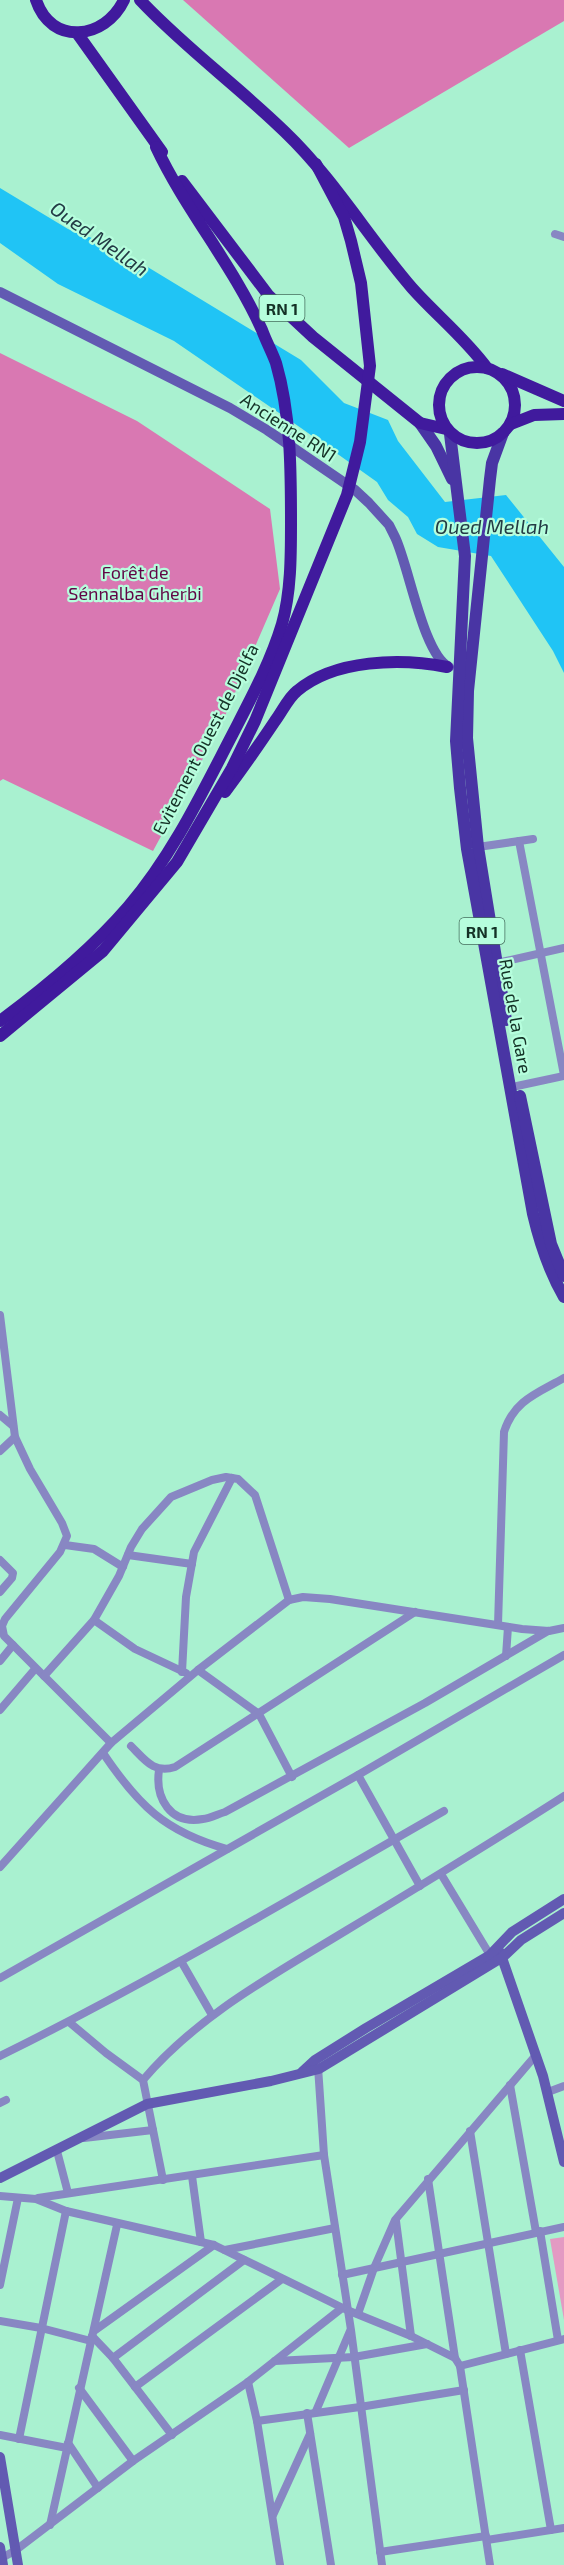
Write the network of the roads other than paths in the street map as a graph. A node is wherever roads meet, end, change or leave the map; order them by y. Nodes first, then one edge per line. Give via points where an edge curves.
1 (36, 0) edge
2 (124, 0) edge
3 (140, 0) edge
4 (77, 33) junction
5 (156, 147) junction
6 (315, 164) junction
7 (555, 234) dead end
8 (564, 237) edge
9 (0, 292) edge
10 (493, 370) junction
11 (564, 401) edge
12 (564, 414) edge
13 (420, 423) junction
14 (507, 429) junction
15 (448, 431) junction
16 (457, 488) junction
17 (459, 669) junction
18 (533, 839) dead end
19 (519, 841) junction
20 (478, 848) junction
21 (177, 862) junction
22 (564, 948) edge
23 (540, 953) junction
24 (497, 963) junction
25 (0, 1021) edge
26 (0, 1036) edge
27 (564, 1076) edge
28 (517, 1086) junction
29 (564, 1276) edge
30 (564, 1297) edge
31 (0, 1315) edge
32 (564, 1378) edge
33 (0, 1415) edge
34 (13, 1426) junction
35 (15, 1437) junction
36 (0, 1451) edge
37 (232, 1478) junction
38 (64, 1545) junction
39 (128, 1555) junction
40 (0, 1560) edge
41 (192, 1563) junction
42 (123, 1567) junction
43 (0, 1592) edge
44 (289, 1600) junction
45 (415, 1612) junction
46 (94, 1620) junction
47 (498, 1625) junction
48 (508, 1627) junction
49 (564, 1628) edge
50 (549, 1630) junction
51 (13, 1645) junction
52 (564, 1655) edge
53 (506, 1656) junction
54 (0, 1661) edge
55 (35, 1669) junction
56 (182, 1672) junction
57 (195, 1673) junction
58 (44, 1676) junction
59 (0, 1710) edge
60 (259, 1714) junction
61 (111, 1743) junction
62 (131, 1746) dead end
63 (102, 1753) junction
64 (159, 1770) junction
65 (358, 1775) junction
66 (292, 1777) junction
67 (564, 1796) edge
68 (444, 1811) dead end
69 (396, 1840) junction
70 (227, 1850) junction
71 (0, 1867) edge
72 (441, 1874) junction
73 (420, 1886) junction
74 (564, 1899) edge
75 (564, 1913) edge
76 (494, 1951) junction
77 (502, 1957) junction
78 (181, 1960) junction
79 (0, 1978) edge
80 (212, 2015) junction
81 (69, 2022) junction
82 (368, 2032) junction
83 (536, 2055) junction
84 (0, 2056) edge
85 (317, 2065) junction
86 (143, 2080) junction
87 (510, 2085) junction
88 (564, 2086) edge
89 (548, 2092) junction
90 (147, 2104) junction
91 (153, 2130) junction
92 (471, 2131) junction
93 (79, 2139) junction
94 (57, 2151) junction
95 (324, 2155) junction
96 (564, 2162) edge
97 (192, 2176) junction
98 (0, 2178) edge
99 (428, 2179) junction
100 (163, 2180) junction
101 (68, 2193) junction
102 (0, 2196) edge
103 (18, 2198) junction
104 (36, 2199) junction
105 (66, 2211) junction
106 (396, 2220) junction
107 (117, 2225) junction
108 (564, 2227) edge
109 (334, 2228) junction
110 (538, 2231) junction
111 (201, 2242) junction
112 (488, 2243) junction
113 (214, 2245) junction
114 (225, 2250) junction
115 (438, 2255) junction
116 (244, 2260) junction
117 (401, 2261) junction
118 (375, 2268) junction
119 (342, 2275) junction
120 (282, 2279) junction
121 (0, 2285) edge
122 (345, 2309) junction
123 (358, 2314) junction
124 (0, 2321) edge
125 (41, 2328) junction
126 (351, 2330) junction
127 (92, 2336) junction
128 (411, 2336) junction
129 (561, 2339) edge
130 (427, 2344) junction
131 (520, 2350) junction
132 (506, 2354) junction
133 (354, 2357) junction
134 (113, 2358) junction
135 (339, 2358) junction
136 (455, 2358) junction
137 (275, 2361) junction
138 (460, 2366) junction
139 (248, 2382) junction
140 (135, 2387) junction
141 (79, 2388) junction
142 (464, 2390) junction
143 (360, 2407) junction
144 (316, 2411) junction
145 (307, 2413) junction
146 (257, 2421) junction
147 (310, 2434) junction
148 (0, 2435) edge
149 (172, 2435) junction
150 (19, 2439) junction
151 (67, 2446) junction
152 (0, 2457) edge
153 (133, 2461) junction
154 (98, 2488) junction
155 (272, 2517) junction
156 (50, 2525) junction
157 (564, 2528) edge
158 (551, 2530) junction
159 (487, 2538) junction
160 (16, 2550) junction
161 (380, 2552) junction
162 (1, 2557) edge
163 (18, 2565) edge
164 (280, 2565) edge
165 (331, 2565) edge
166 (382, 2565) edge
167 (490, 2565) edge

1 - 4 highway via 54,25
2 - 4 highway via 106,25
3 - 6 highway
4 - 5 highway, RN 1
5 - 13 highway, RN 1 via 269,296 313,337
5 - 25 highway, Evitement Ouest de Djelfa via 192,212 237,278 275,361 289,435 291,545 286,601 279,632 247,705 186,823 129,905 93,945
6 - 10 highway via 412,288
6 - 21 highway via 344,217 361,282 369,366 360,442 347,495 245,740
7 - 8 street
9 - 17 main road, Ancienne RN1 via 230,408 369,502 395,537 438,660
10 - 11 highway
10 - 14 highway via 513,391 515,402
10 - 15 highway via 475,366 463,369 444,383 438,406
12 - 14 highway via 534,415
13 - 15 highway, RN 1
13 - 16 main road
14 - 15 highway via 480,444 467,443
14 - 17 main road, Rue de la Gare / RN 1 via 492,463 483,559
15 - 16 main road, RN 1
16 - 17 main road, Rue de la Gare / RN 1 via 465,556
17 - 20 main road, Rue de la Gare / RN 1
17 - 21 highway via 423,662 385,663 321,676 296,692
17 - 30 main road, Rue de la Gare / RN 1 via 456,741 467,849 533,1214 544,1256
18 - 19 street
19 - 20 street
19 - 23 street
20 - 24 main road, Rue de la Gare / RN 1
21 - 26 highway via 103,951
22 - 23 street
23 - 24 street
23 - 27 street
24 - 28 main road, Rue de la Gare / RN 1
27 - 28 street
28 - 29 main road, Rue de la Gare / RN 1 via 551,1244
31 - 34 street
32 - 47 street via 520,1403 504,1431
33 - 34 street
34 - 35 street
35 - 36 street
35 - 38 street via 66,1530
37 - 39 street via 212,1480 171,1497 142,1529
37 - 41 street
37 - 44 street via 255,1495
38 - 42 street via 94,1549
38 - 51 street via 5,1619 4,1636
39 - 41 street
39 - 42 street
40 - 43 street via 13,1573
41 - 56 street
42 - 46 street
44 - 45 street via 330,1599
44 - 57 street
45 - 47 street
45 - 60 street
46 - 56 street via 135,1649
46 - 58 street
47 - 48 street
48 - 50 street
48 - 53 street
49 - 50 street
50 - 53 street
51 - 54 street
51 - 55 street
52 - 65 street
53 - 66 street
55 - 58 street
55 - 59 street
56 - 57 street
57 - 60 street
57 - 61 street
58 - 61 street
60 - 64 street via 175,1767
60 - 66 street
61 - 63 street
62 - 64 street
63 - 70 street via 130,1792 174,1829
63 - 71 street
64 - 66 street via 160,1798 170,1812 201,1820 225,1812
65 - 69 street
65 - 70 street
67 - 72 street
68 - 69 street
69 - 73 street
69 - 78 street
70 - 79 street
72 - 73 street
72 - 76 street
73 - 80 street
74 - 76 main road via 512,1932
75 - 77 main road
76 - 77 main road
76 - 82 main road
77 - 82 main road
77 - 83 main road
78 - 80 street
78 - 81 street
80 - 86 street via 179,2041
81 - 84 street
81 - 86 street
82 - 85 main road
83 - 87 street
83 - 89 main road
85 - 90 main road via 271,2081
85 - 95 street
86 - 90 street
87 - 92 street
87 - 110 street
88 - 89 street
89 - 96 main road
90 - 91 street
90 - 93 main road
91 - 93 street
91 - 100 street
92 - 99 street
92 - 112 street
93 - 94 main road
94 - 98 main road
94 - 101 street
95 - 97 street
95 - 109 street
97 - 100 street
97 - 111 street
99 - 106 street
99 - 115 street
100 - 101 street
101 - 104 street
102 - 103 street
103 - 104 street
103 - 121 street
104 - 105 street
105 - 107 street
105 - 125 street
106 - 117 street
106 - 118 street
107 - 111 street
107 - 127 street
108 - 110 street
109 - 114 street
109 - 119 street
110 - 112 street
110 - 129 street
111 - 113 street
112 - 115 street
112 - 132 street
113 - 114 street
113 - 127 street
114 - 116 street
115 - 117 street
115 - 136 street
116 - 120 street
116 - 134 street
117 - 118 street
117 - 128 street
118 - 119 street
118 - 123 street
119 - 122 street
120 - 122 street
120 - 140 street
122 - 123 street
122 - 126 street
122 - 137 street
123 - 128 street
124 - 125 street
125 - 127 street
125 - 150 street
126 - 133 street
126 - 135 street
127 - 134 street
127 - 141 street
128 - 130 street
129 - 131 street
130 - 133 street
130 - 136 street
131 - 132 street
131 - 158 street
132 - 138 street
133 - 135 street
133 - 143 street
134 - 140 street
135 - 137 street
135 - 144 street
136 - 138 street
137 - 139 street
138 - 142 street
139 - 146 street
139 - 149 street
140 - 149 street
141 - 151 street
141 - 153 street
142 - 143 street
142 - 159 street
143 - 144 street
143 - 161 street
144 - 145 street
145 - 146 street
145 - 147 street
146 - 155 street
147 - 155 street
147 - 165 street
148 - 150 street
149 - 153 street
150 - 151 street
151 - 154 street
151 - 156 street
152 - 160 main road
153 - 154 street
154 - 156 street
155 - 164 street
156 - 160 street
157 - 158 street
158 - 159 street
159 - 161 street
159 - 167 street
160 - 162 street
160 - 163 main road
161 - 166 street

